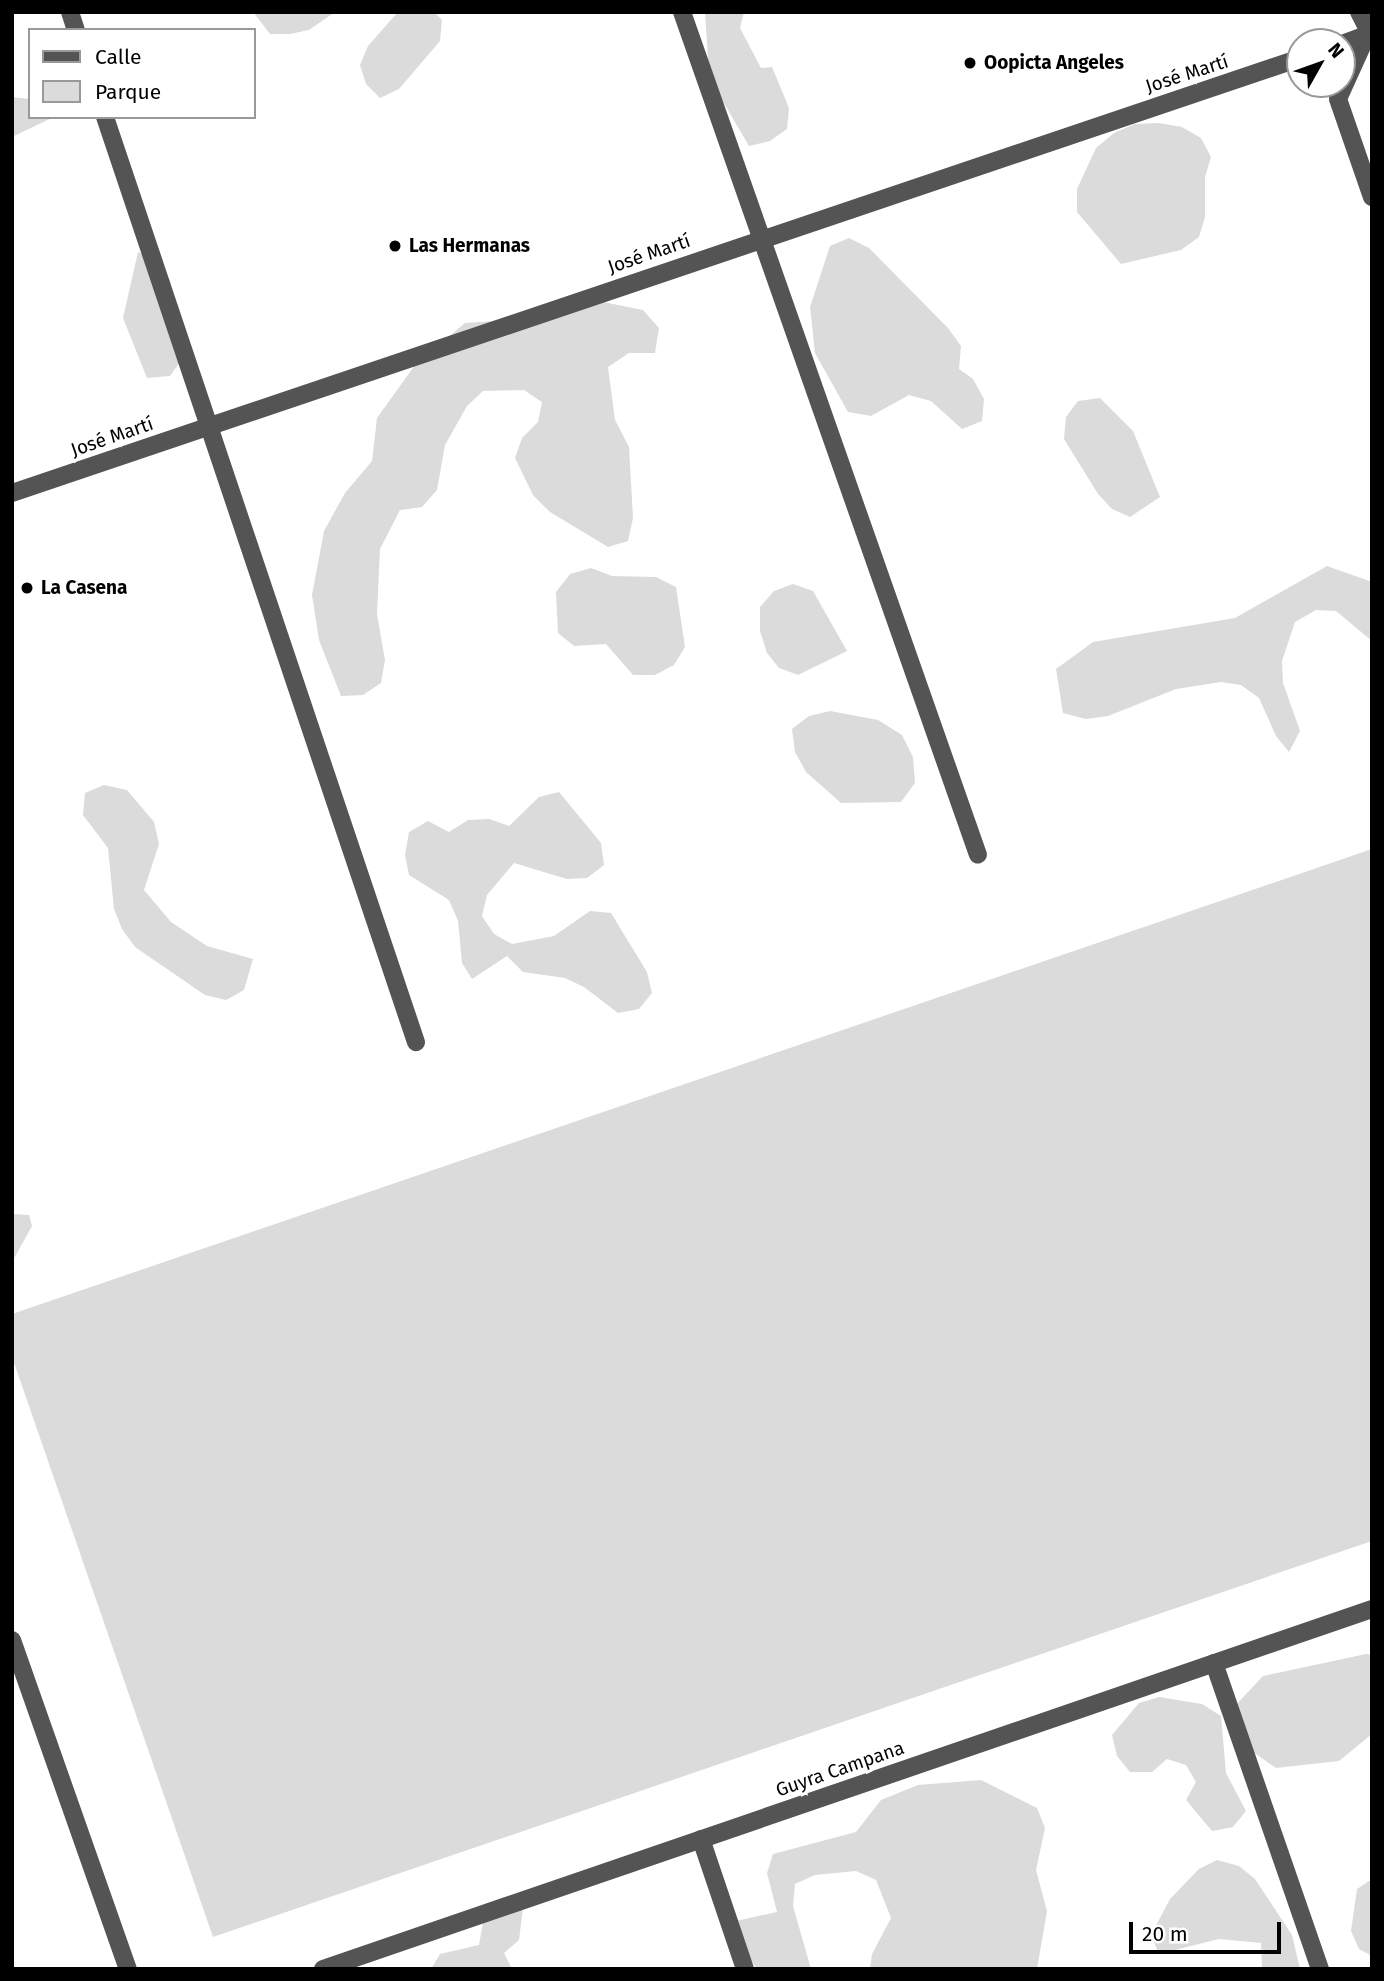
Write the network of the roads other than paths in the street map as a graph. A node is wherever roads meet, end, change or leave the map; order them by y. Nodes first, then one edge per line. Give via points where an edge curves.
1 (682, 12) edge
2 (1359, 12) edge
3 (1370, 35) edge
4 (1286, 63) edge
5 (106, 119) edge
6 (1372, 197) edge
7 (761, 238) junction
8 (209, 426) junction
9 (12, 493) edge
10 (978, 855) dead end
11 (416, 1042) dead end
12 (1372, 1609) edge
13 (12, 1640) edge
14 (1214, 1663) junction
15 (701, 1839) junction
16 (128, 1969) edge
17 (323, 1969) edge
18 (745, 1969) edge
19 (1320, 1969) edge

1 - 7 street
2 - 3 street
3 - 6 street via 1338,99
4 - 7 street, José Martí
5 - 8 street
7 - 8 street, José Martí
7 - 10 street
8 - 9 street, José Martí
8 - 11 street
12 - 14 street, Guyra Campana
13 - 16 street
14 - 15 street, Guyra Campana
14 - 19 street
15 - 17 street, Guyra Campana
15 - 18 street

